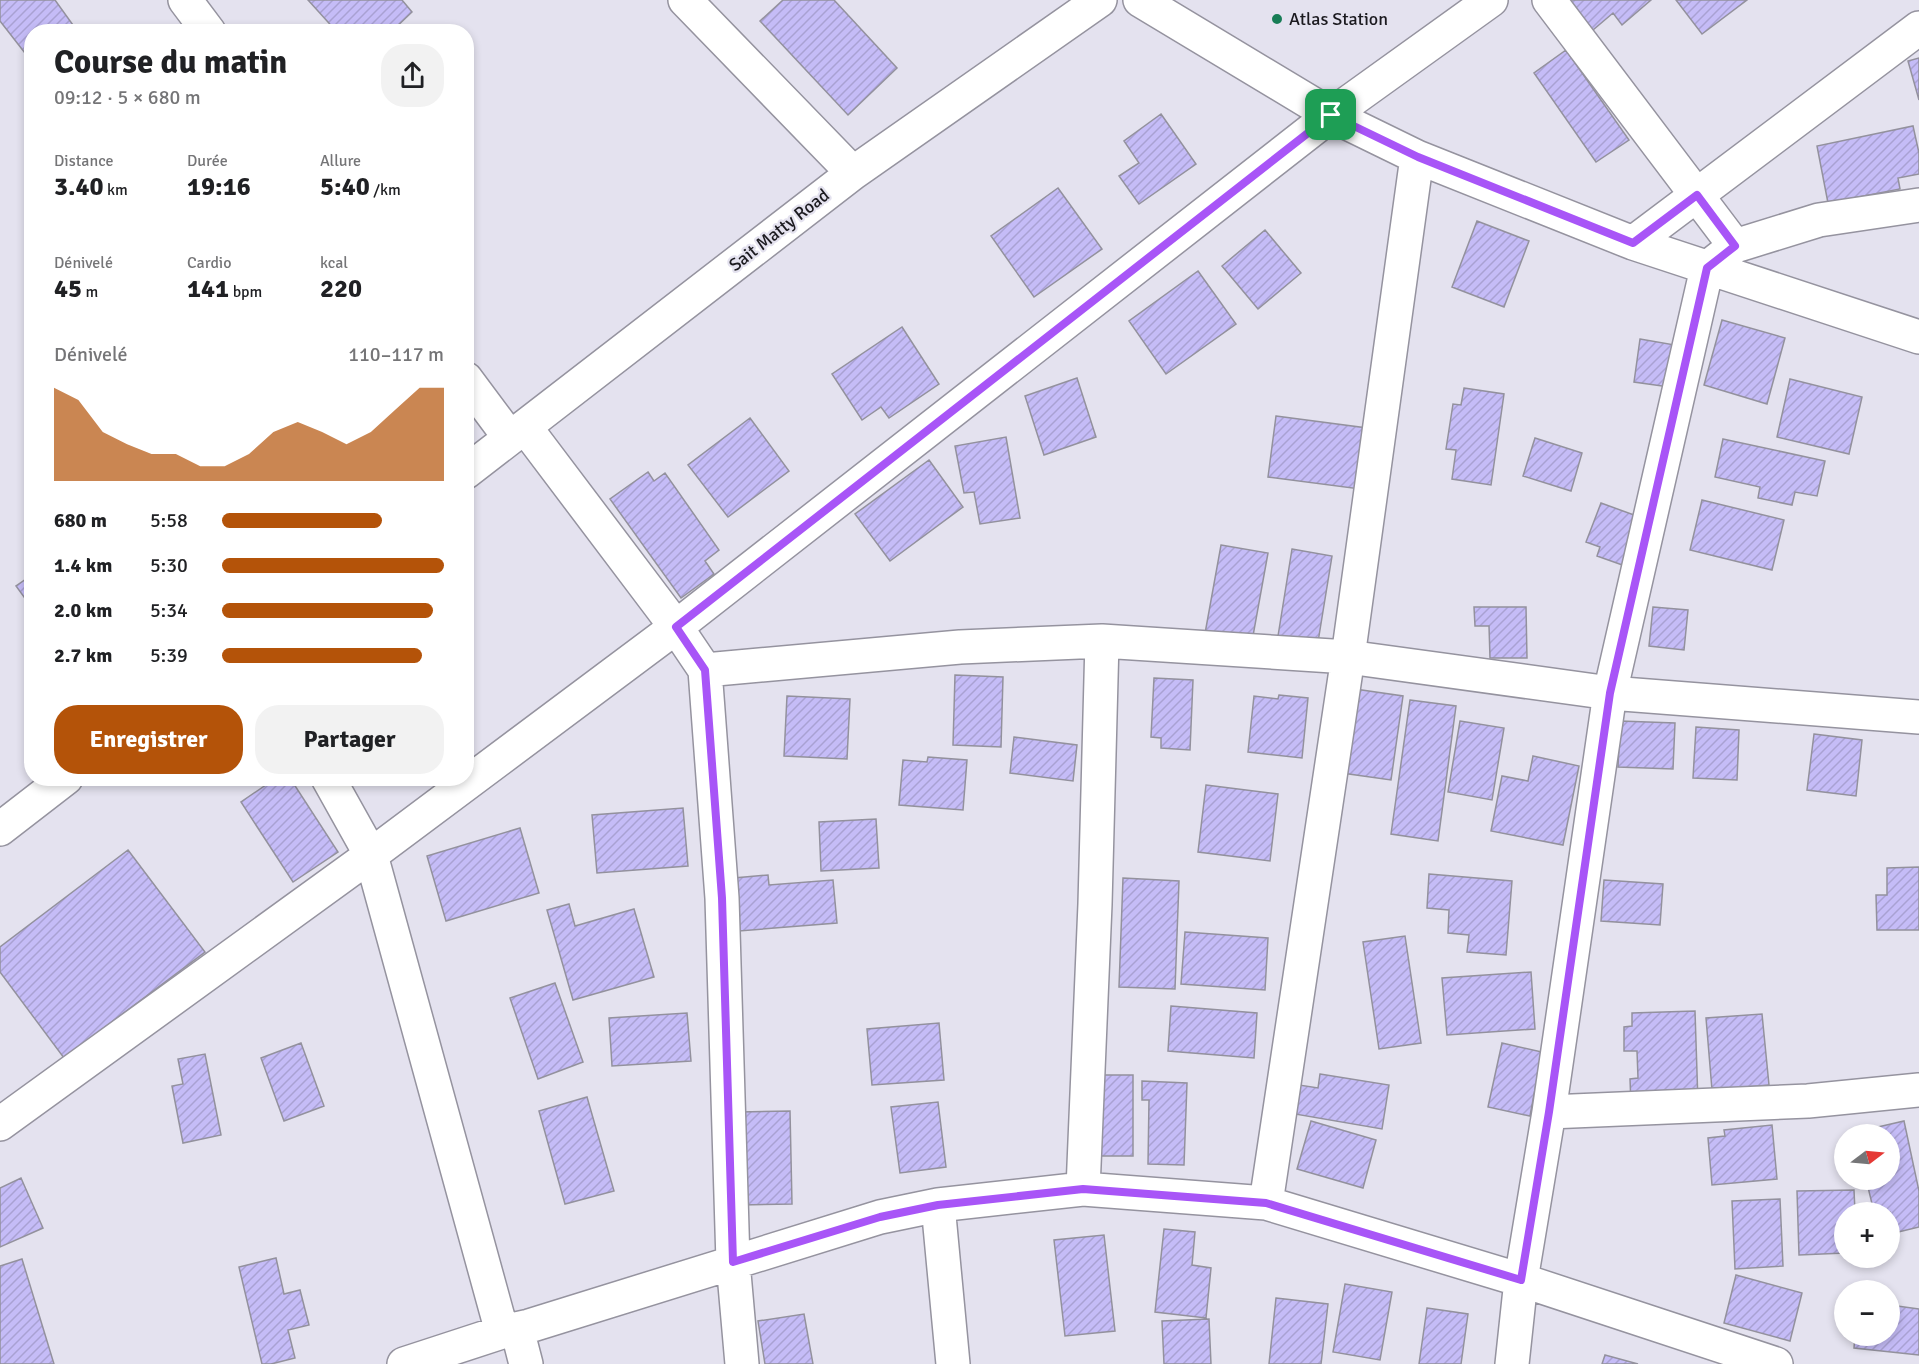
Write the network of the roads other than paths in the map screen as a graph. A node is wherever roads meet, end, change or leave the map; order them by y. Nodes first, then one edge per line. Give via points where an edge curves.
1 (185, 0) edge
2 (685, 0) edge
3 (1100, 0) edge
4 (1140, 0) edge
5 (1491, 0) edge
6 (1549, 0) edge
7 (203, 24) edge
8 (1919, 28) edge
9 (1331, 115) junction
10 (1418, 157) junction
11 (853, 173) junction
12 (1697, 195) junction
13 (1919, 205) edge
14 (1633, 243) junction
15 (1735, 246) junction
16 (1707, 268) junction
17 (1919, 338) edge
18 (474, 387) edge
19 (518, 433) junction
20 (474, 466) edge
21 (676, 627) junction
22 (1102, 641) junction
23 (1348, 657) junction
24 (705, 670) junction
25 (1610, 693) junction
26 (1919, 717) edge
27 (474, 778) edge
28 (56, 786) edge
29 (332, 786) edge
30 (463, 786) edge
31 (0, 829) edge
32 (371, 855) junction
33 (1919, 1090) edge
34 (1549, 1112) junction
35 (0, 1124) edge
36 (1083, 1189) junction
37 (1266, 1203) junction
38 (938, 1205) junction
39 (733, 1262) junction
40 (1521, 1280) junction
41 (509, 1330) junction
42 (404, 1364) edge
43 (526, 1364) edge
44 (742, 1364) edge
45 (953, 1364) edge
46 (1512, 1364) edge
47 (1776, 1364) edge

1 - 7 street
2 - 11 street
3 - 11 street, Sait Matty Road
4 - 9 street
5 - 9 street
6 - 12 street
8 - 12 street
9 - 10 street
9 - 21 street
10 - 14 street
10 - 23 street
11 - 19 street, Sait Matty Road
12 - 14 street
12 - 15 street
13 - 15 street via 1819,220
14 - 16 street
15 - 16 street
16 - 17 street
16 - 25 street
18 - 19 street
19 - 20 street, Sait Matty Road
19 - 21 street
21 - 24 street
21 - 27 street
22 - 23 street
22 - 24 street via 960,647
22 - 36 street
23 - 25 street
23 - 37 street
24 - 39 street via 722,898
25 - 26 street
25 - 34 street
28 - 31 street
29 - 32 street
30 - 32 street
32 - 35 street
32 - 41 street
33 - 34 street via 1808,1101
34 - 40 street
36 - 37 street
36 - 38 street
37 - 40 street
38 - 39 street via 880,1217
38 - 45 street
39 - 41 street
39 - 44 street
40 - 46 street
40 - 47 street
41 - 42 street
41 - 43 street

